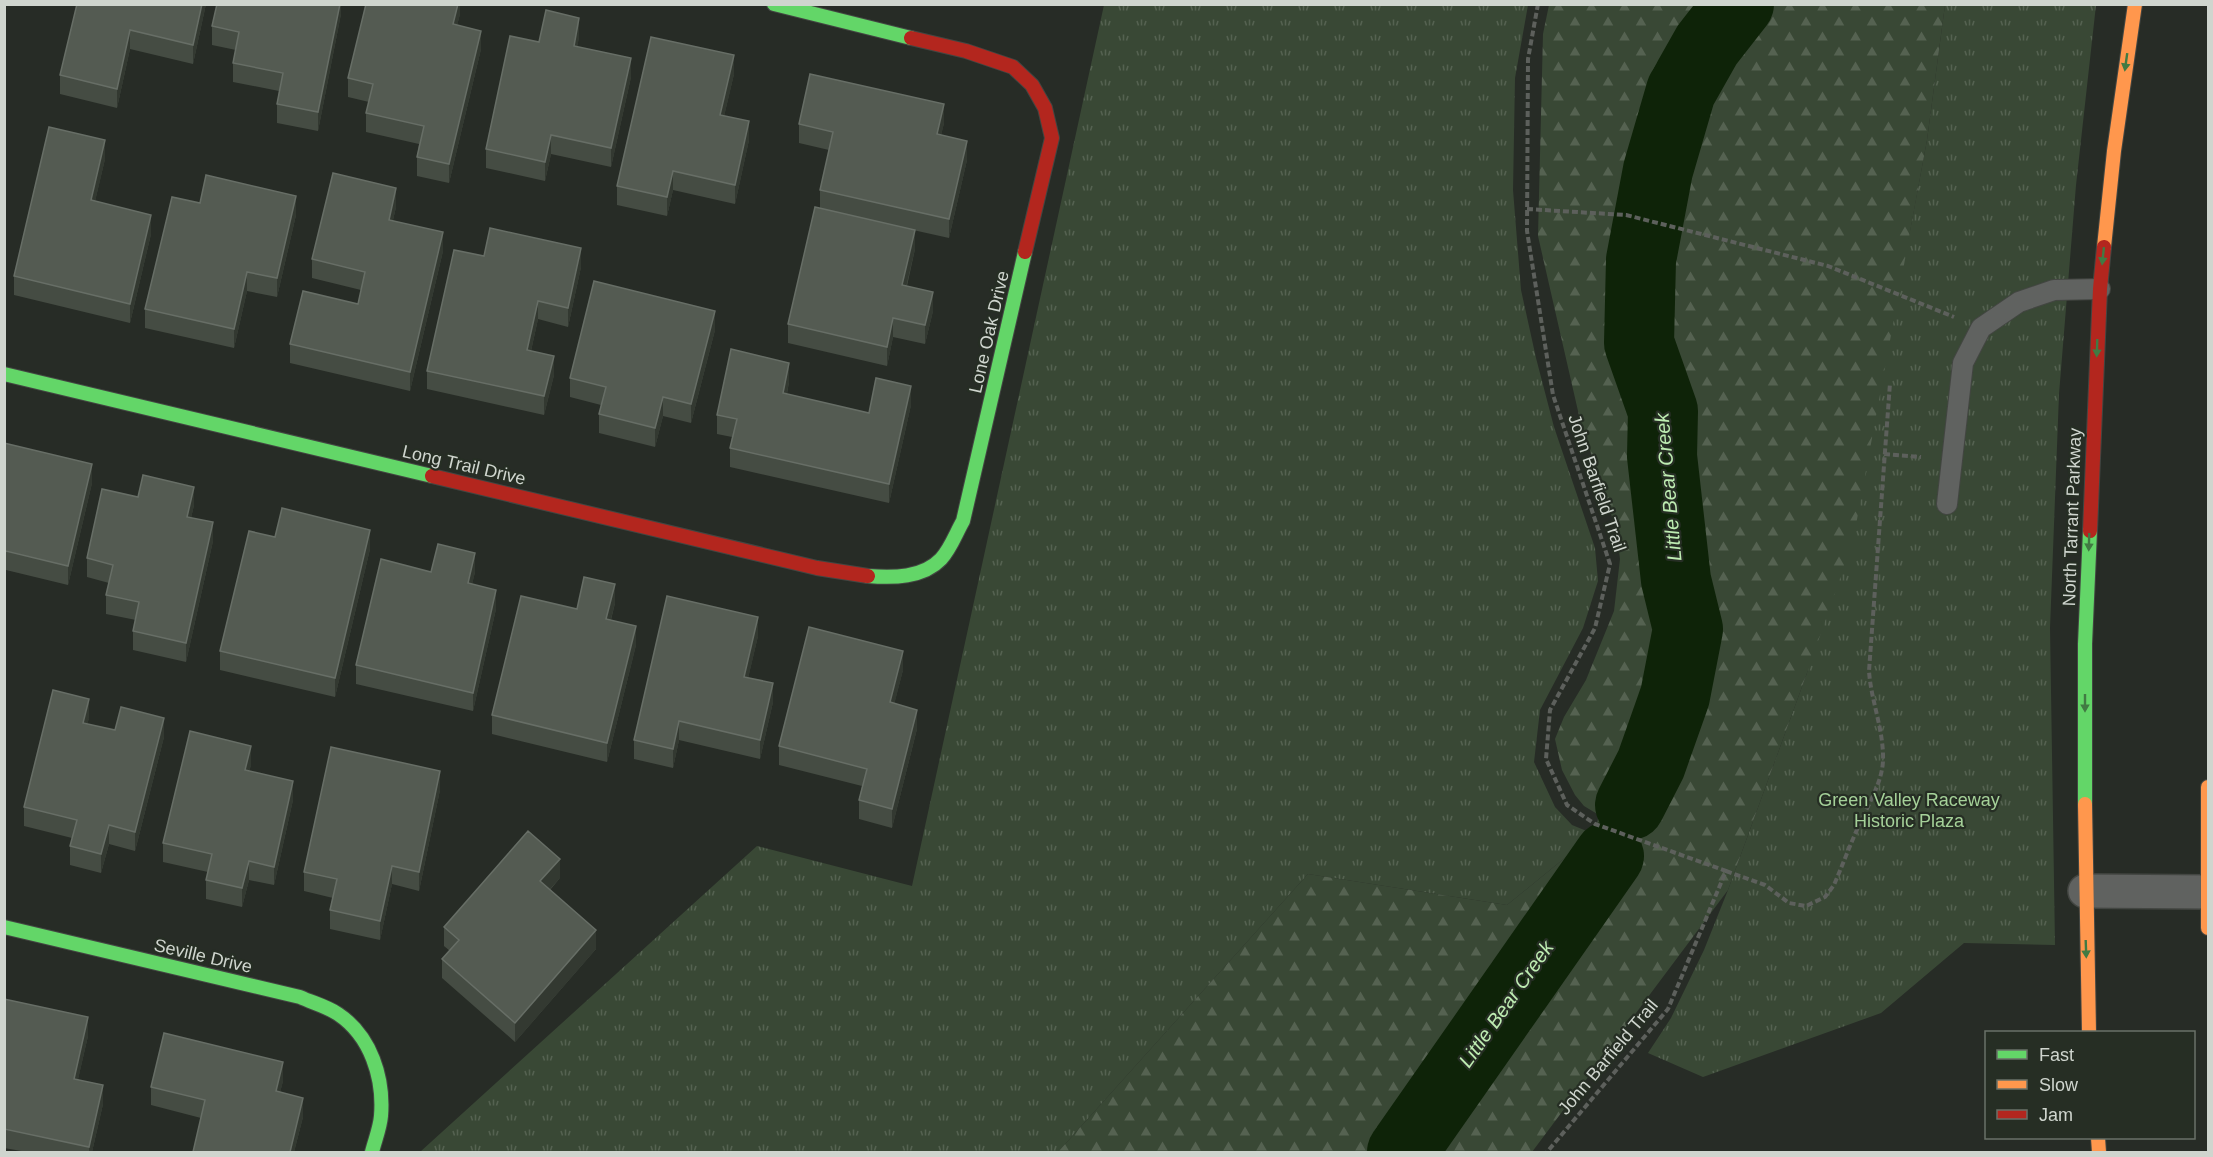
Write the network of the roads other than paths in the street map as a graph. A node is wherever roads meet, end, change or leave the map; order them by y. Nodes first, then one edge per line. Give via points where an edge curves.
1 (774, 4) edge
2 (2135, 4) edge
3 (2100, 289) junction
4 (4, 374) edge
5 (1947, 504) dead end
6 (918, 574) joint
7 (2208, 787) edge
8 (2085, 891) junction
9 (2208, 892) edge
10 (4, 927) edge
11 (2208, 928) edge
12 (2089, 1031) edge
13 (372, 1152) edge

1 - 6 street, Lone Oak Drive via 966,51 1013,67 1032,85 1045,108 1052,138 963,521 941,560
2 -> 3 street, North Tarrant Parkway
3 - 5 lane via 2054,290 2019,302 1982,328 1963,363
3 -> 8 street, North Tarrant Parkway via 2085,644
4 - 6 street, Long Trail Drive via 817,568 888,577
7 - 9 street
8 - 9 street
8 -> 12 street, North Tarrant Parkway
9 - 11 street
10 - 13 street, Seville Drive via 300,997 341,1015 359,1032 373,1054 380,1076 381,1113

